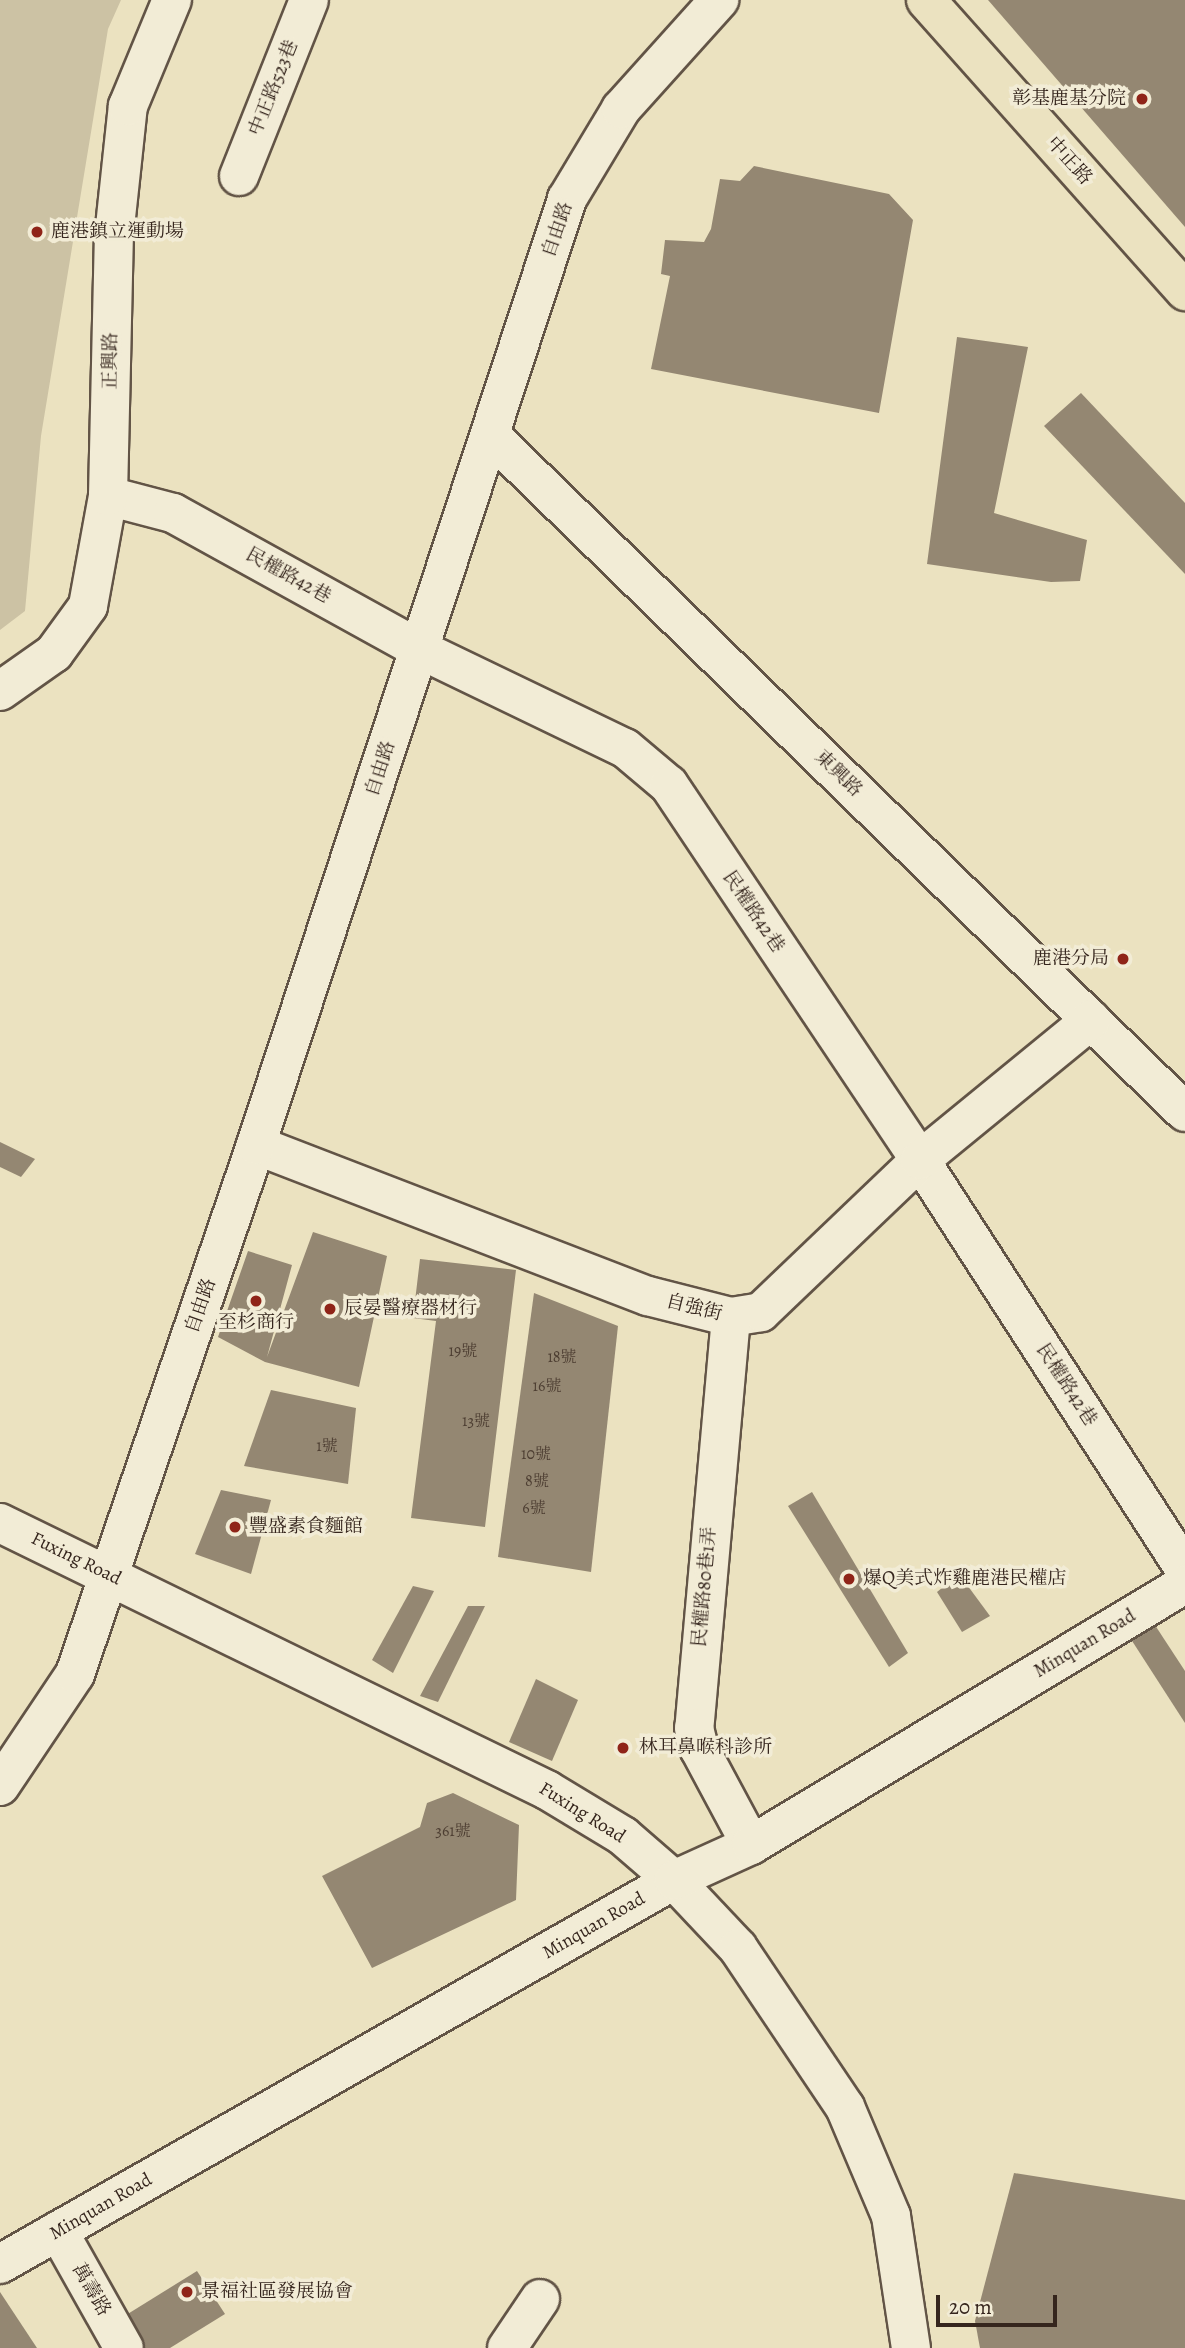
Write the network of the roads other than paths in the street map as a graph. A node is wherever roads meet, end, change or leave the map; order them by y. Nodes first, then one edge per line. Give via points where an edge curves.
1 (172, 0) edge
2 (309, 0) edge
3 (719, 0) edge
4 (926, 0) edge
5 (239, 176) dead end
6 (1185, 291) edge
7 (490, 435) junction
8 (108, 496) junction
9 (421, 650) junction
10 (0, 691) edge
11 (1091, 1020) junction
12 (1185, 1112) edge
13 (256, 1145) junction
14 (920, 1160) junction
15 (731, 1317) junction
16 (0, 1523) edge
17 (1185, 1570) edge
18 (108, 1574) junction
19 (1185, 1584) edge
20 (0, 1786) edge
21 (751, 1845) junction
22 (674, 1880) junction
23 (58, 2231) junction
24 (0, 2264) edge
25 (540, 2299) dead end
26 (124, 2348) edge
27 (507, 2348) edge
28 (911, 2348) edge

1 - 8 street, 正興路 via 128,106 114,236
2 - 5 street, 中正路523巷
3 - 7 street, 自由路 via 621,109 567,199
4 - 6 main road, 中正路
7 - 9 street, 自由路
7 - 11 street, 東興路
8 - 9 street, 民權路42巷 via 173,513
8 - 10 street, 正興路 via 88,606 54,653
9 - 13 street, 自由路
9 - 14 street, 民權路42巷 via 625,748 669,785
11 - 12 street, 東興路
11 - 14 street, 自強街
13 - 15 street, 自強街 via 648,1296
13 - 18 street, 自由路
14 - 15 street, 自強街 via 761,1312
14 - 17 street, 民權路42巷
15 - 21 street, 民權路80巷1弄 via 694,1728 699,1748
16 - 18 street, Fuxing Road
18 - 20 street, 自由路 via 75,1674
18 - 22 street, Fuxing Road via 547,1790 623,1836
19 - 21 street, Minquan Road
21 - 22 street, Minquan Road
22 - 23 street, Minquan Road
22 - 28 street, Fuxing Road via 738,1948 845,2107 891,2216
23 - 24 street, Minquan Road
23 - 26 street, 萬壽路
25 - 27 street

